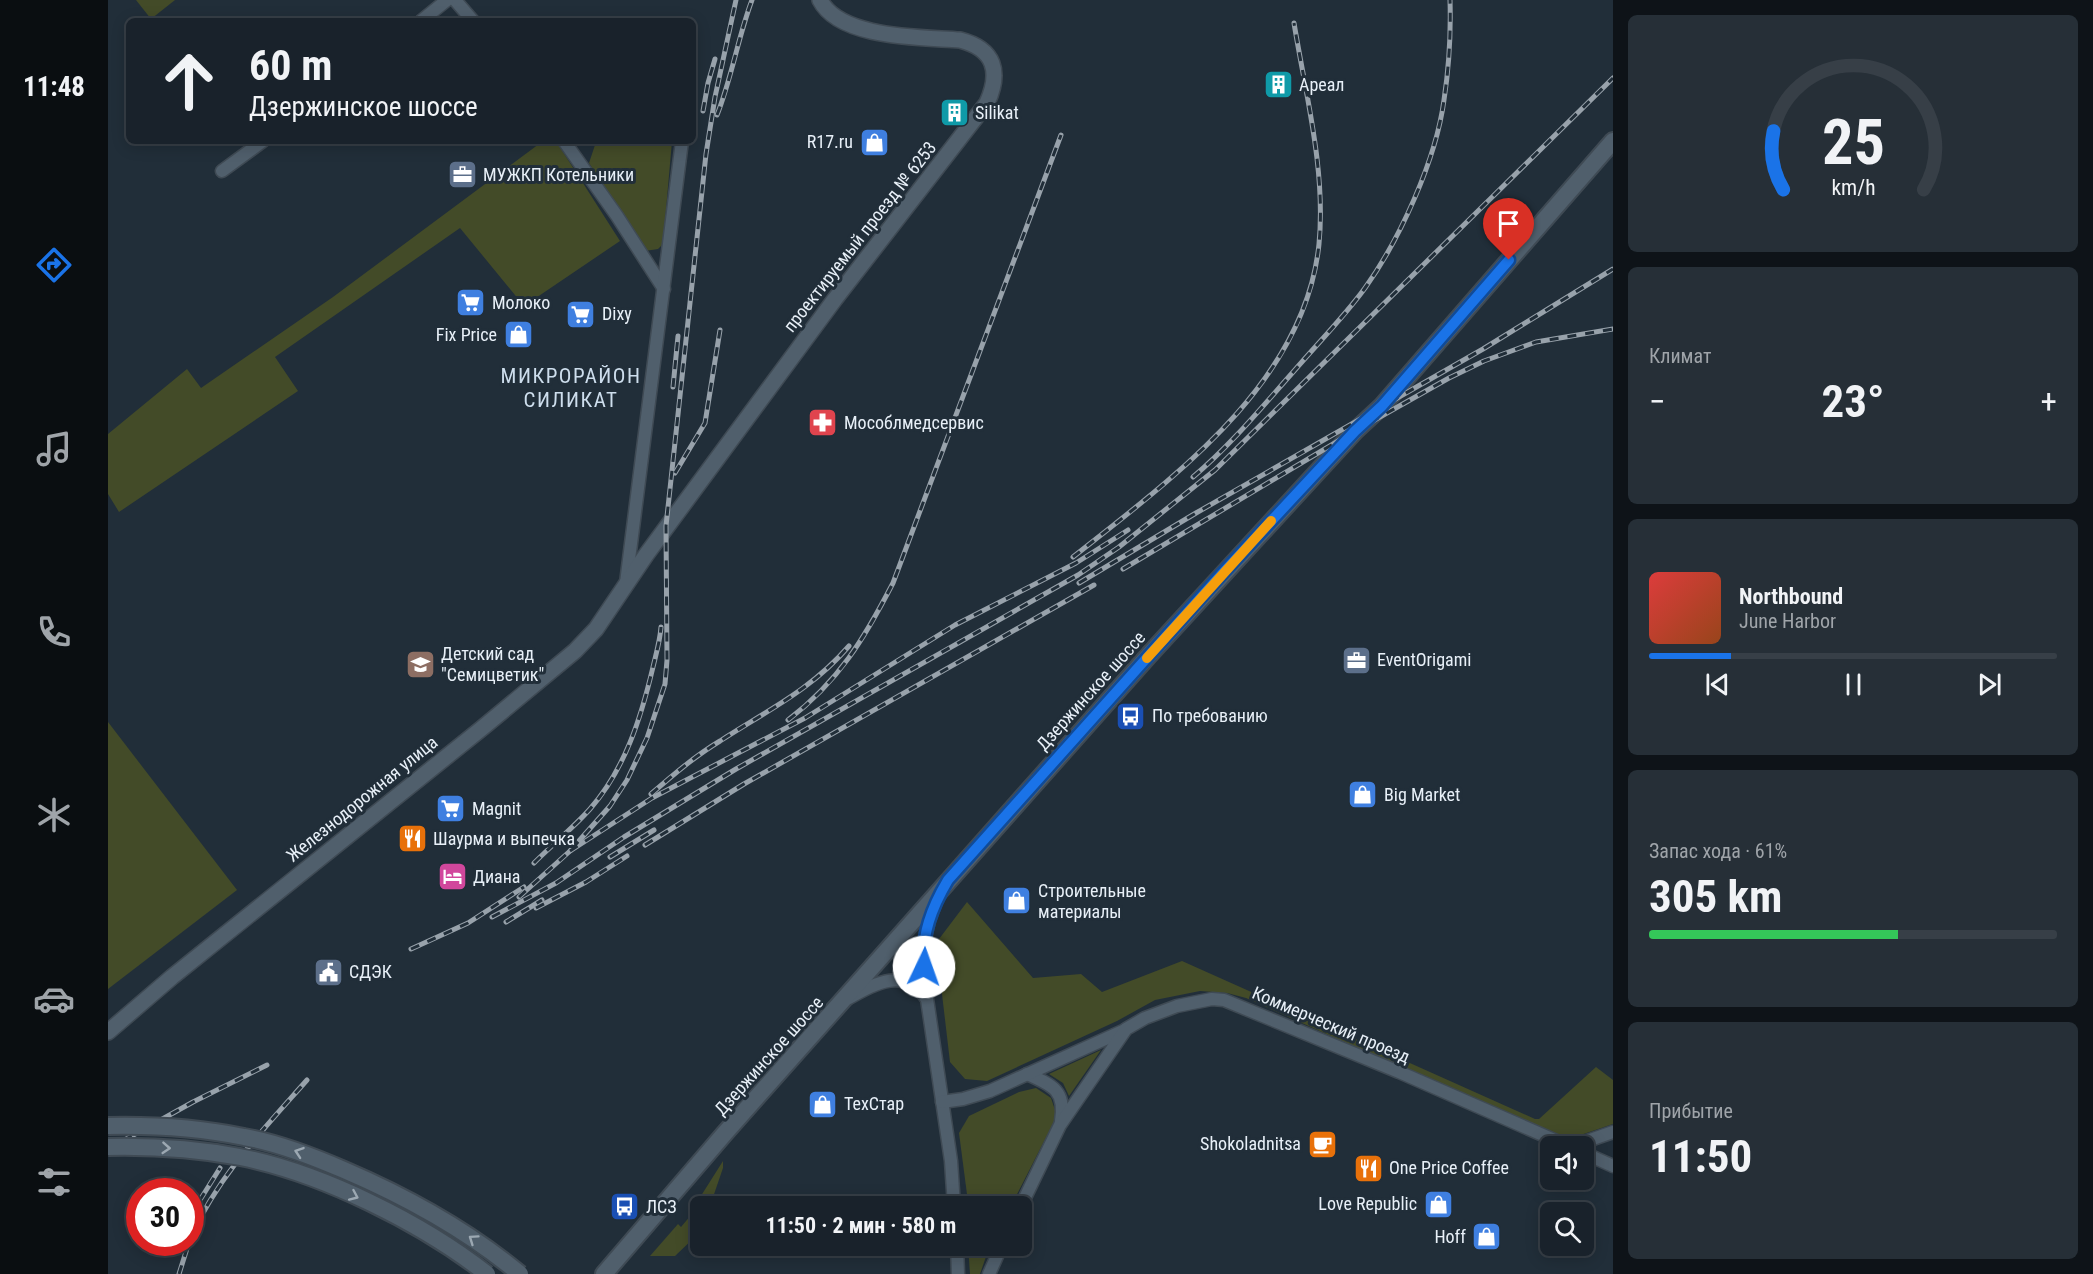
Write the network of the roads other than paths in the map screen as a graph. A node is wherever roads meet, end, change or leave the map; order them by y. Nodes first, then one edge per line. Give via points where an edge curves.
1 (447, 0) edge
2 (455, 0) edge
3 (820, 0) edge
4 (425, 18) edge
5 (470, 18) edge
6 (1613, 141) edge
7 (259, 144) edge
8 (567, 144) edge
9 (682, 144) edge
10 (222, 171) dead end
11 (664, 289) junction
12 (626, 583) junction
13 (948, 880) junction
14 (927, 999) junction
15 (844, 1000) junction
16 (1126, 1029) junction
17 (108, 1032) edge
18 (1027, 1074) junction
19 (942, 1102) junction
20 (1060, 1125) junction
21 (108, 1126) edge
22 (1613, 1132) edge
23 (1545, 1136) edge
24 (1594, 1139) edge
25 (108, 1147) edge
26 (1594, 1157) edge
27 (1613, 1166) edge
28 (955, 1196) edge
29 (1026, 1196) edge
30 (957, 1256) edge
31 (997, 1256) edge
32 (487, 1274) edge
33 (520, 1274) edge
34 (604, 1274) edge
35 (958, 1274) edge
36 (989, 1274) edge

1 - 4 street
2 - 5 street
3 - 12 street, проектируемый проезд № 6253 via 834,16 877,32 973,43 986,52 993,65 993,89 974,121 835,299
6 - 13 main road, Дзержинское шоссе via 1382,406 1221,575
7 - 10 street
8 - 11 street
9 - 11 street
11 - 12 street
12 - 17 street, Железнодорожная улица via 615,605 575,651
13 - 14 street via 929,920 922,951
13 - 15 main road, Дзержинское шоссе
14 - 15 street via 910,983 891,980
14 - 19 street
15 - 34 main road, Дзержинское шоссе
16 - 18 street
16 - 20 street, Коммерческий проезд
16 - 23 street, Коммерческий проезд via 1177,1006 1224,1000
18 - 19 street via 990,1091
18 - 20 street via 1052,1085 1058,1093 1063,1109
19 - 28 street
20 - 29 street, Коммерческий проезд
33 -> 21 main road, bridge via 433,1213 314,1157 246,1137 207,1131
22 - 24 street
25 -> 32 main road, bridge via 214,1153 307,1177 424,1230
26 - 27 street
30 - 35 street
31 - 36 street

